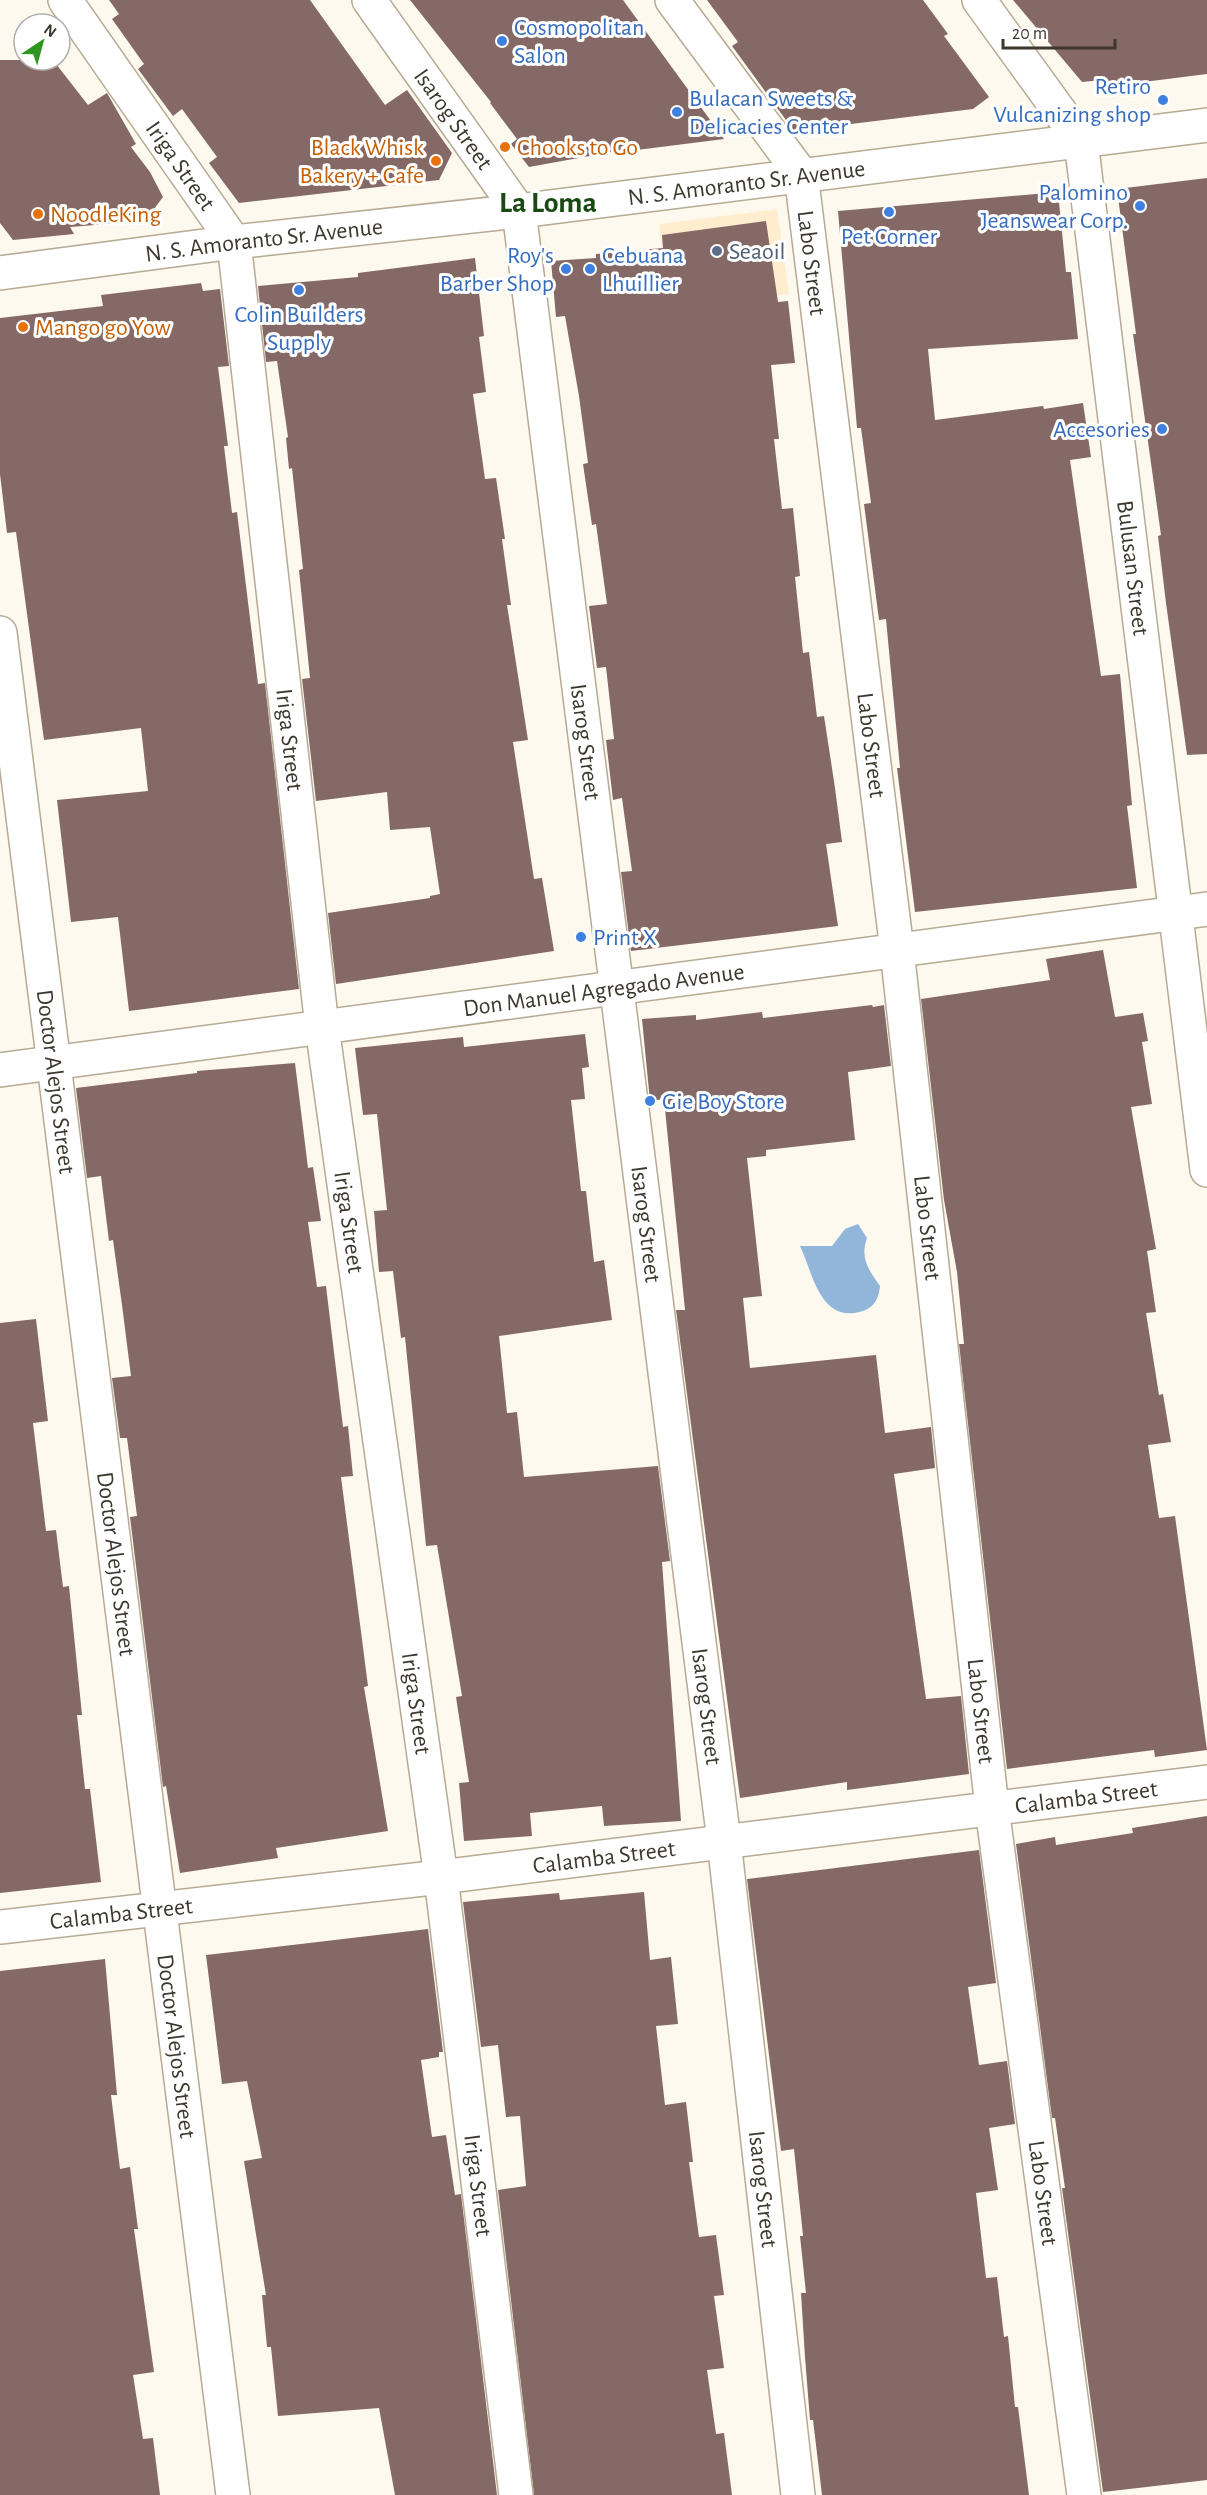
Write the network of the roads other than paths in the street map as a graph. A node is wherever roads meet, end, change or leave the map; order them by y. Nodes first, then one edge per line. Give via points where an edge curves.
1 (65, 0) edge
2 (369, 0) edge
3 (672, 0) edge
4 (979, 0) edge
5 (1207, 125) edge
6 (1081, 141) junction
7 (801, 174) junction
8 (519, 210) junction
9 (234, 242) junction
10 (0, 273) edge
11 (0, 633) edge
12 (1207, 909) edge
13 (1174, 913) junction
14 (897, 950) junction
15 (615, 989) junction
16 (322, 1027) junction
17 (52, 1064) junction
18 (0, 1070) edge
19 (1207, 1170) edge
20 (1207, 1782) edge
21 (992, 1808) junction
22 (724, 1841) junction
23 (441, 1877) junction
24 (158, 1911) junction
25 (0, 1927) edge
26 (233, 2495) edge
27 (516, 2495) edge
28 (798, 2495) edge
29 (1084, 2495) edge

1 - 9 street, Iriga Street
2 - 8 street, Isarog Street
3 - 7 street, Labo Street
4 - 6 street, Bulusan Street
5 - 6 street, N. S. Amoranto Sr. Avenue
6 - 7 street, N. S. Amoranto Sr. Avenue
6 - 13 street, Bulusan Street
7 - 8 street, N. S. Amoranto Sr. Avenue
7 - 14 street, Labo Street
8 - 9 street, N. S. Amoranto Sr. Avenue
8 - 15 street, Isarog Street
9 - 10 street, N. S. Amoranto Sr. Avenue
9 - 16 street, Iriga Street
11 - 17 street, Doctor Alejos Street
12 - 13 street, Don Manuel Agregado Avenue
13 - 14 street, Don Manuel Agregado Avenue
13 - 19 street, Bulusan Street
14 - 15 street, Don Manuel Agregado Avenue
14 - 21 street, Labo Street
15 - 16 street, Don Manuel Agregado Avenue
15 - 22 street, Isarog Street
16 - 17 street, Don Manuel Agregado Avenue
16 - 23 street, Iriga Street
17 - 18 street, Don Manuel Agregado Avenue
17 - 24 street, Doctor Alejos Street
20 - 21 street, Calamba Street
21 - 22 street, Calamba Street
21 - 29 street, Labo Street
22 - 23 street, Calamba Street
22 - 28 street, Isarog Street
23 - 24 street, Calamba Street
23 - 27 street, Iriga Street
24 - 25 street, Calamba Street
24 - 26 street, Doctor Alejos Street

